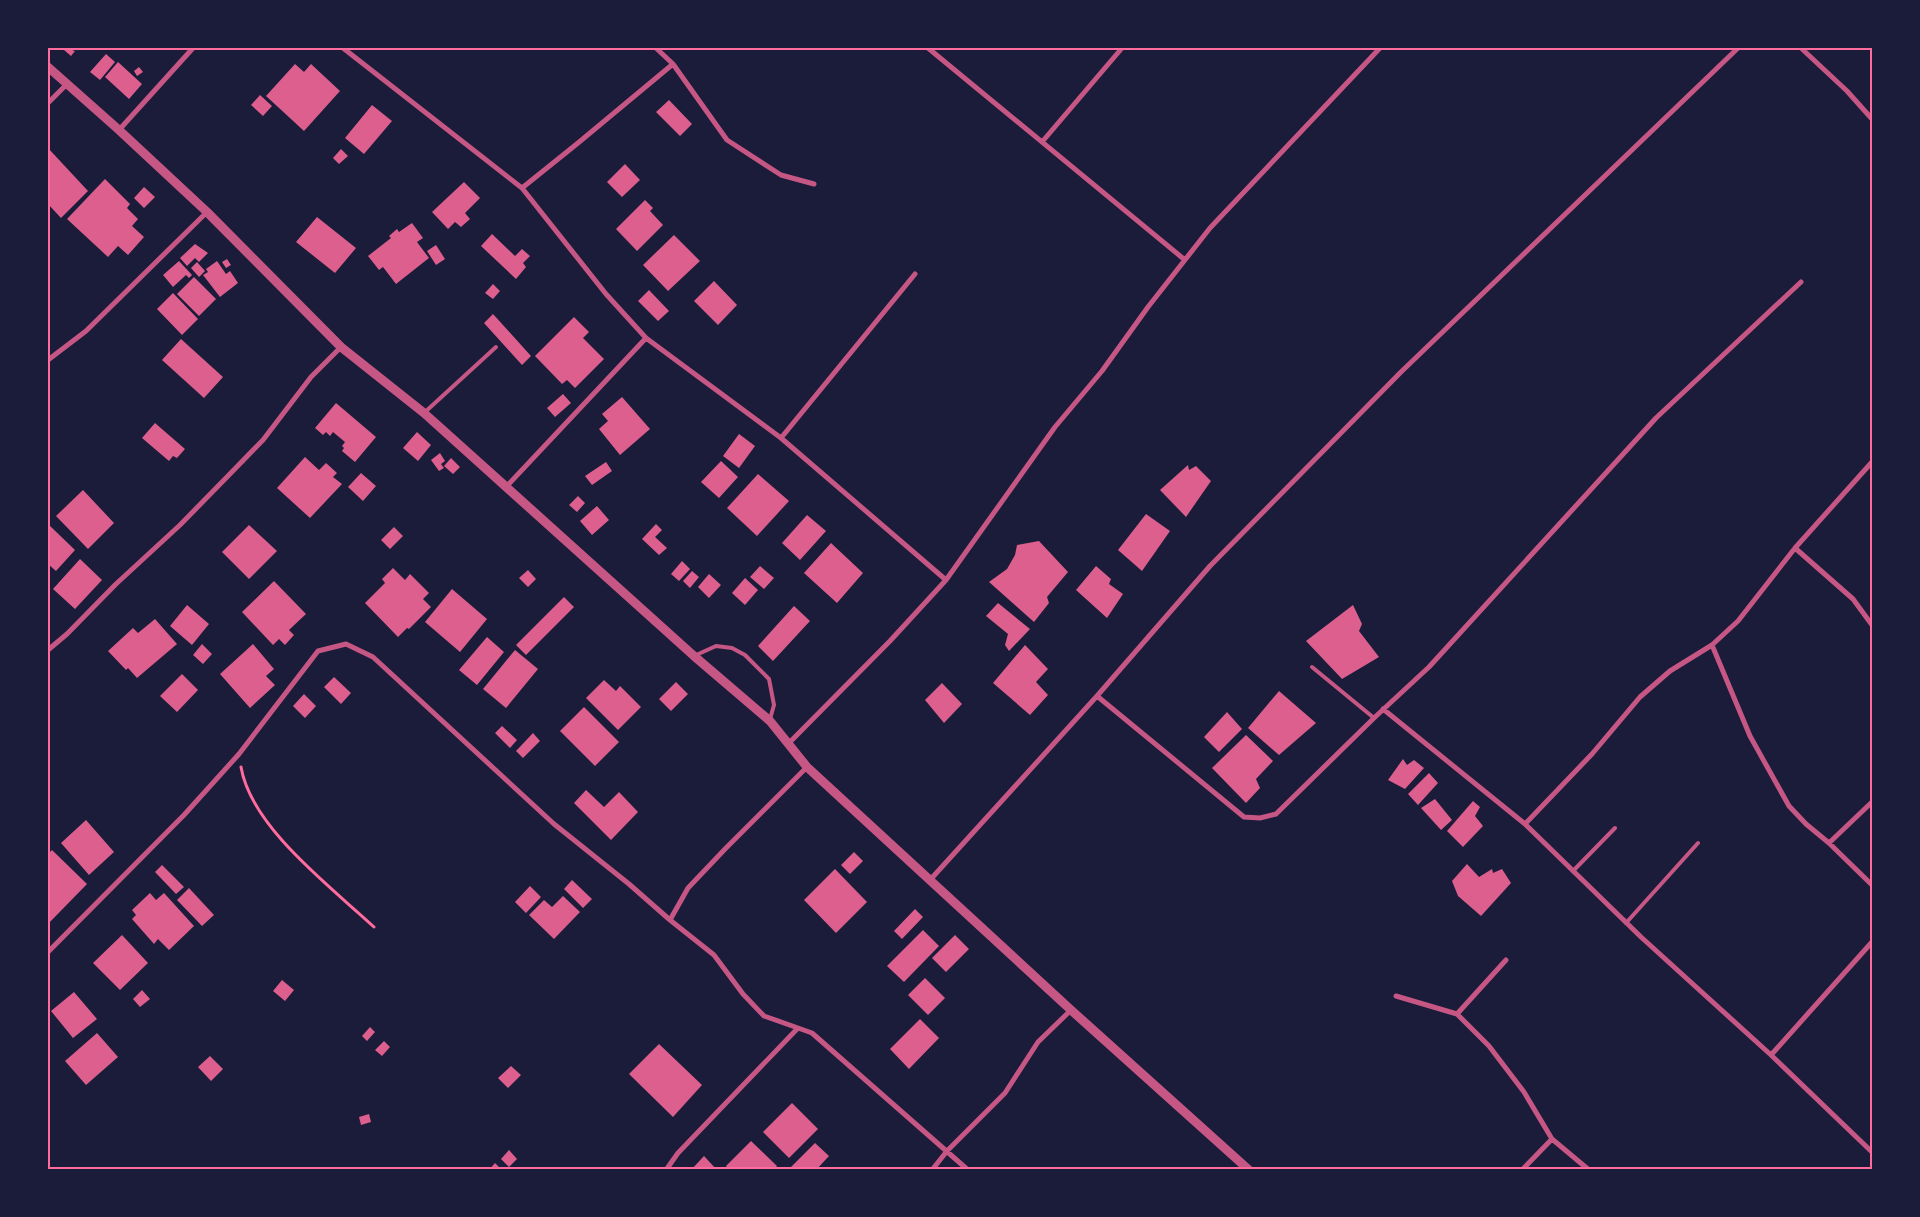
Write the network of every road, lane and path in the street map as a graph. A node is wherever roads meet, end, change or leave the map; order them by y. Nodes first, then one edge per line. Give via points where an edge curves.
1 (193, 48) edge
2 (343, 48) edge
3 (656, 48) edge
4 (928, 48) edge
5 (1122, 48) edge
6 (1380, 48) edge
7 (1738, 48) edge
8 (1802, 48) edge
9 (673, 64) junction
10 (48, 67) edge
11 (66, 85) junction
12 (48, 104) edge
13 (1872, 119) edge
14 (119, 130) junction
15 (1042, 142) junction
16 (814, 184) dead end
17 (522, 188) junction
18 (206, 212) junction
19 (1185, 260) junction
20 (915, 274) dead end
21 (1801, 282) dead end
22 (646, 338) junction
23 (341, 347) junction
24 (496, 347) dead end
25 (48, 360) edge
26 (424, 413) junction
27 (781, 438) junction
28 (1872, 462) edge
29 (506, 487) junction
30 (1795, 548) junction
31 (946, 580) junction
32 (1872, 625) edge
33 (1712, 646) junction
34 (48, 650) edge
35 (694, 656) junction
36 (1312, 667) dead end
37 (1097, 696) junction
38 (1383, 710) junction
39 (1374, 718) junction
40 (770, 721) junction
41 (789, 743) junction
42 (239, 754) junction
43 (807, 767) junction
44 (1872, 802) edge
45 (1525, 824) junction
46 (1615, 828) dead end
47 (1828, 842) junction
48 (1698, 843) dead end
49 (1573, 871) junction
50 (930, 880) junction
51 (1872, 886) edge
52 (670, 920) junction
53 (1626, 923) junction
54 (374, 928) dead end
55 (1872, 942) edge
56 (48, 952) edge
57 (1506, 960) dead end
58 (1396, 996) dead end
59 (1071, 1010) junction
60 (1457, 1014) junction
61 (798, 1028) junction
62 (1772, 1055) junction
63 (1552, 1139) junction
64 (947, 1151) junction
65 (1872, 1152) edge
66 (666, 1170) edge
67 (932, 1170) edge
68 (968, 1170) edge
69 (1249, 1170) edge
70 (1522, 1170) edge
71 (1589, 1170) edge

1 - 14 street
2 - 17 street
3 - 9 street
4 - 15 street
5 - 15 street
6 - 19 street via 1210,228
7 - 37 street via 1401,372 1210,566
8 - 13 street
9 - 16 street via 727,140 781,175
9 - 17 street
10 - 11 street
11 - 12 street
11 - 14 street
14 - 18 street
15 - 19 street
17 - 22 street via 606,294
18 - 23 street
18 - 25 street via 86,331
19 - 31 street via 1102,372 1055,427
20 - 27 street
21 - 38 street via 1656,418 1429,667
22 - 27 street
22 - 29 street
23 - 26 street
23 - 34 street via 311,376 262,440 226,479
24 - 26 lane
26 - 29 street
27 - 31 street
28 - 30 street
29 - 35 street
30 - 32 street via 1853,599
30 - 33 street via 1738,621
31 - 41 street via 890,642
33 - 45 street via 1670,671 1640,697 1592,754
33 - 47 street via 1750,736 1789,806
35 - 40 street
35 - 40 lane via 716,646 732,648 745,655 769,679 774,705
36 - 39 lane
37 - 39 street via 1244,818 1276,814
37 - 50 street
38 - 39 street
38 - 45 street
40 - 41 street
41 - 43 street
42 - 52 street via 318,651 346,644 374,657 554,824
42 - 54 path via 249,794 260,812 300,859
42 - 56 street via 184,815
43 - 50 street
43 - 52 street via 688,888
44 - 47 street
45 - 49 street
46 - 49 lane
47 - 51 street
48 - 53 lane
49 - 53 street
50 - 59 street
52 - 61 street via 714,955 764,1016
53 - 62 street
55 - 62 street
57 - 60 street
58 - 60 street
59 - 64 street via 1038,1042 1005,1093
59 - 69 street
60 - 63 street via 1489,1046 1524,1092
61 - 64 street via 812,1033
61 - 66 street via 678,1152
62 - 65 street
63 - 70 street
63 - 71 street
64 - 67 street
64 - 68 street

